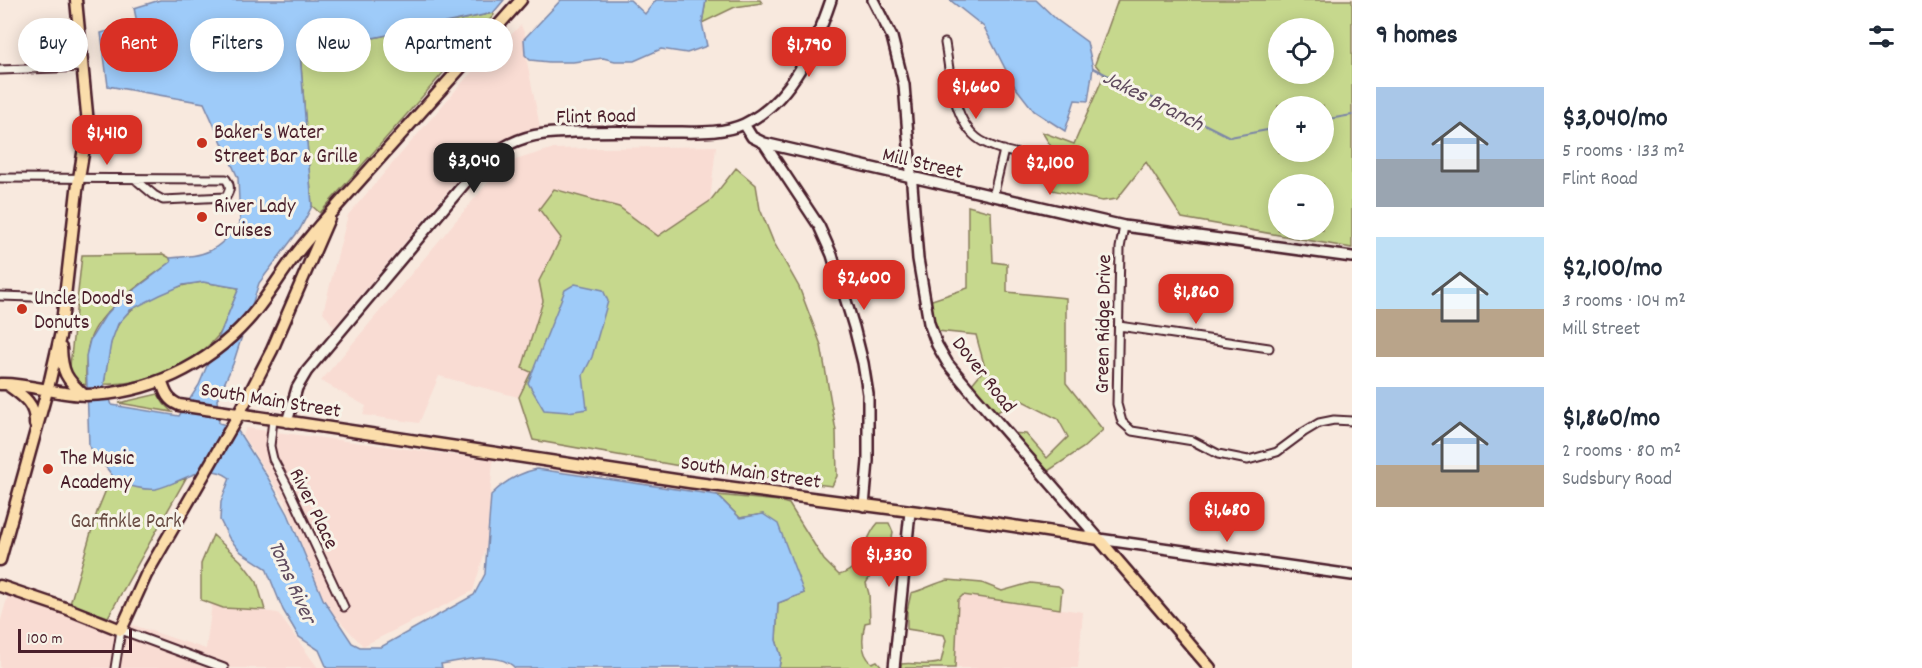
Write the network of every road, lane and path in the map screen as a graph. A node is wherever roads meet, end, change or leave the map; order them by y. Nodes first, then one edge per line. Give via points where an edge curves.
1 (76, 0) edge
2 (521, 0) edge
3 (831, 0) edge
4 (873, 0) edge
5 (78, 18) edge
6 (945, 43) dead end
7 (18, 69) edge
8 (0, 70) edge
9 (83, 72) edge
10 (744, 124) junction
11 (764, 143) junction
12 (1004, 150) junction
13 (1048, 160) dead end
14 (0, 178) edge
15 (80, 178) junction
16 (911, 178) junction
17 (135, 179) junction
18 (993, 197) junction
19 (330, 216) junction
20 (1124, 226) junction
21 (1352, 257) edge
22 (0, 296) edge
23 (65, 298) junction
24 (1119, 326) junction
25 (61, 332) junction
26 (1269, 348) dead end
27 (161, 380) junction
28 (3, 384) edge
29 (47, 390) junction
30 (84, 395) junction
31 (236, 419) junction
32 (273, 420) junction
33 (1352, 421) edge
34 (287, 422) junction
35 (34, 436) junction
36 (864, 506) junction
37 (910, 512) junction
38 (1099, 539) junction
39 (0, 560) edge
40 (1352, 575) edge
41 (0, 586) edge
42 (344, 607) dead end
43 (122, 630) junction
44 (115, 668) edge
45 (224, 668) edge
46 (894, 668) edge
47 (1210, 668) edge

1 - 5 main road
2 - 19 main road
3 - 10 street, Flint Road via 815,40 791,81 765,112
4 - 16 street, Dover Road via 899,59
6 - 12 street via 963,124 984,143
7 - 8 street
9 - 15 main road via 88,124
10 - 11 street via 752,136
10 - 34 street, Flint Road via 703,132 544,134 519,139 495,152 307,370
11 - 16 street, Mill Street
11 - 36 street via 819,226 832,255 864,363 868,461
12 - 13 street
12 - 18 street
14 - 15 street
15 - 17 street
15 - 23 main road
16 - 18 street, Mill Street
16 - 38 street, Dover Road via 923,297 937,345 948,364
17 - 17 street via 164,200 226,197 230,190 226,179
18 - 20 street, Mill Street
19 - 27 main road via 294,257 254,313 227,341 198,362
19 - 31 main road via 290,313
20 - 21 street, Mill Street
20 - 24 street, Green Ridge Drive
22 - 23 street
23 - 25 main road
24 - 26 street
24 - 33 street, Green Ridge Drive via 1117,404 1122,422 1132,431 1193,441 1218,454 1248,460 1277,452 1319,423
25 - 29 main road
25 - 30 main road via 62,366 71,385
27 - 30 main road via 109,394
27 - 31 main road, South Main Street via 171,401 224,412
28 - 29 main road
28 - 35 main road via 30,402 35,417
29 - 30 main road
29 - 35 main road
31 - 32 main road, South Main Street
31 - 43 main road via 146,575
32 - 34 main road, South Main Street
32 - 42 street, River Place via 273,459
34 - 36 main road, South Main Street
35 - 39 main road
36 - 37 main road, South Main Street
37 - 38 main road, South Main Street
37 - 46 street
38 - 40 street, South Main Street
38 - 47 main road, Dover Road
41 - 43 main road
43 - 44 street
43 - 45 street

